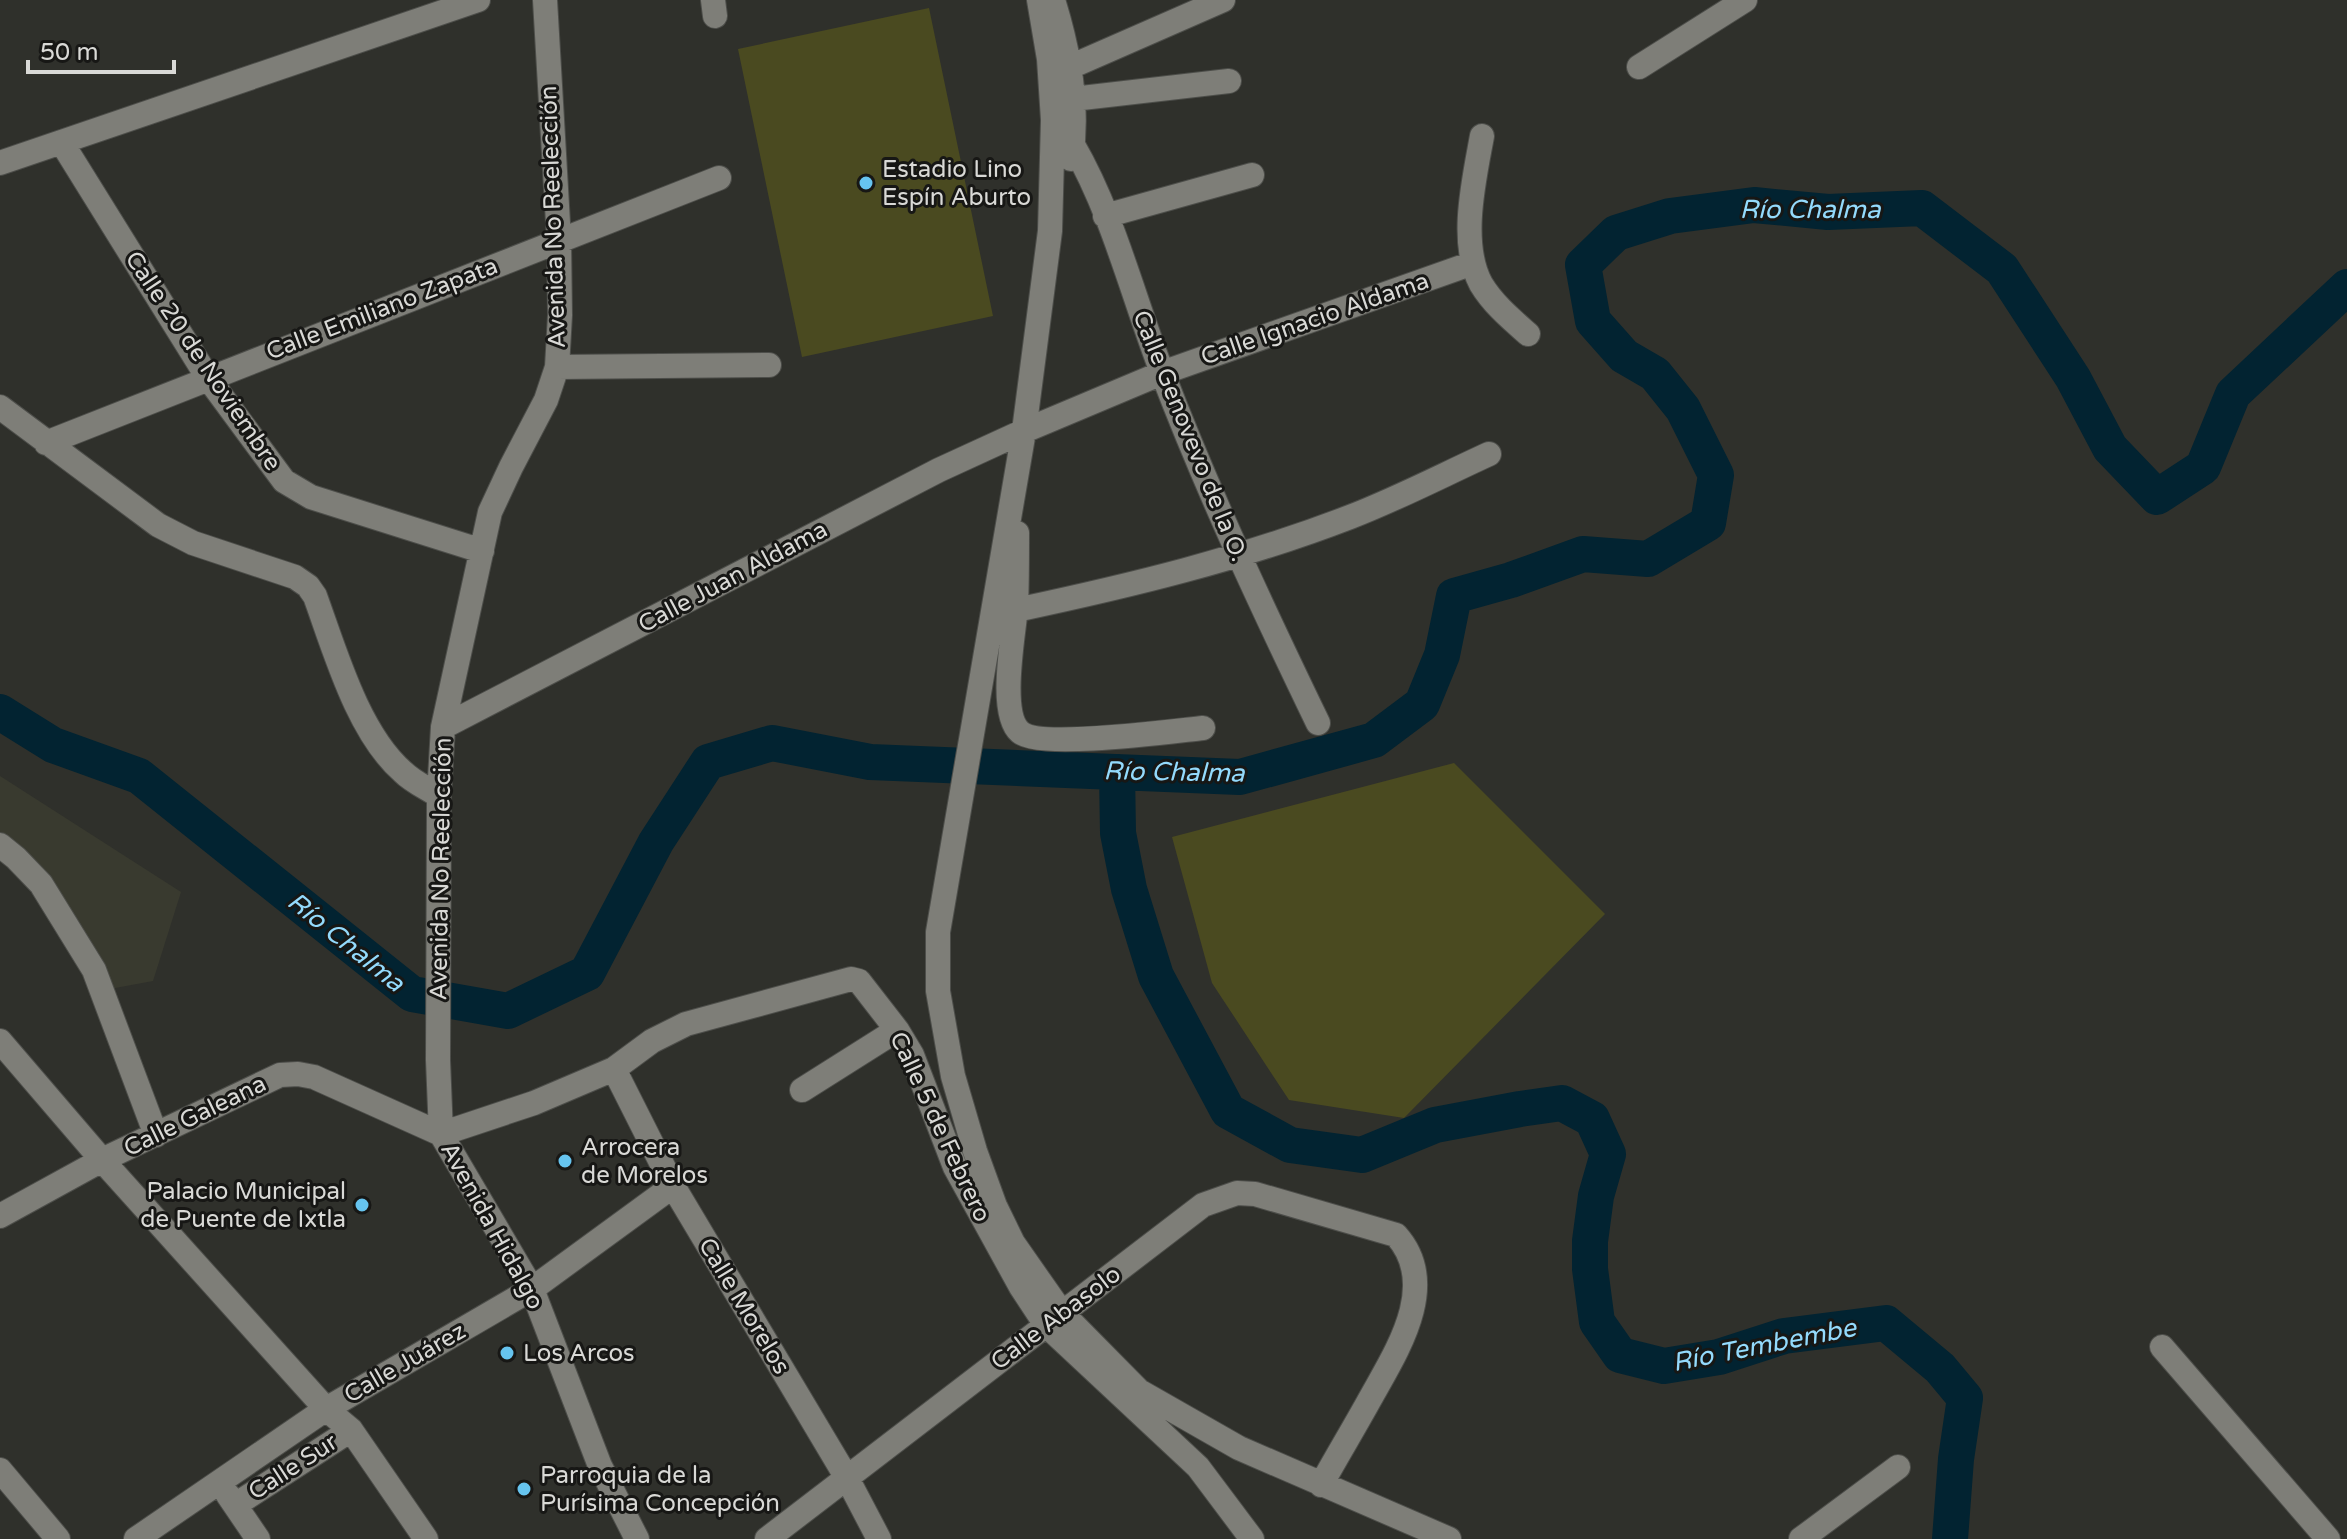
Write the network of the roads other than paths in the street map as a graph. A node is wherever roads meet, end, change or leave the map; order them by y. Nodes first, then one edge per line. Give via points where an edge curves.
1 (478, 0) edge
2 (545, 0) edge
3 (1039, 0) edge
4 (1053, 0) edge
5 (1223, 0) edge
6 (1745, 0) edge
7 (1070, 67) junction
8 (1639, 67) dead end
9 (1229, 81) dead end
10 (1073, 99) junction
11 (1482, 136) dead end
12 (62, 143) junction
13 (1073, 145) junction
14 (0, 163) edge
15 (1252, 175) dead end
16 (719, 178) dead end
17 (1105, 216) junction
18 (1050, 231) junction
19 (559, 240) junction
20 (1473, 263) junction
21 (1528, 334) dead end
22 (769, 365) dead end
23 (557, 367) junction
24 (1162, 373) junction
25 (208, 378) junction
26 (0, 407) edge
27 (1024, 431) junction
28 (46, 443) junction
29 (1489, 454) dead end
30 (1016, 474) junction
31 (482, 551) junction
32 (1237, 556) junction
33 (1016, 610) junction
34 (1318, 723) dead end
35 (443, 727) junction
36 (1203, 728) dead end
37 (439, 796) junction
38 (0, 845) edge
39 (897, 1030) junction
40 (0, 1041) edge
41 (614, 1069) junction
42 (802, 1090) dead end
43 (441, 1134) junction
44 (156, 1135) junction
45 (102, 1160) junction
46 (673, 1186) junction
47 (0, 1216) edge
48 (532, 1289) junction
49 (1054, 1319) junction
50 (2162, 1347) dead end
51 (1132, 1396) junction
52 (326, 1409) junction
53 (351, 1430) junction
54 (1898, 1467) dead end
55 (0, 1470) edge
56 (847, 1478) junction
57 (219, 1483) junction
58 (1321, 1485) junction
59 (235, 1505) junction
60 (58, 1539) edge
61 (136, 1539) edge
62 (258, 1539) edge
63 (426, 1539) edge
64 (637, 1539) edge
65 (767, 1539) edge
66 (879, 1539) edge
67 (1252, 1539) edge
68 (1449, 1539) edge
69 (1801, 1539) edge
70 (2328, 1539) edge

1 - 12 street
2 - 19 street, Avenida No Reelección
3 - 18 street via 1052,98
4 - 7 street
5 - 7 street
6 - 8 street
7 - 10 street
9 - 10 street
10 - 13 street
11 - 20 street via 1471,198
12 - 14 street
12 - 25 street, Calle 20 de Noviembre
13 - 17 street, Calle Genovevo de la O.
13 - 18 street
15 - 17 street
16 - 19 street, Calle Emiliano Zapata
17 - 24 street, Calle Genovevo de la O.
18 - 27 street
19 - 23 street, Avenida No Reelección
19 - 25 street, Calle Emiliano Zapata
20 - 21 street via 1498,307
20 - 24 street, Calle Ignacio Aldama
22 - 23 street
23 - 31 street, Avenida No Reelección via 490,512
24 - 27 street, Calle Ignacio Aldama
24 - 32 street, Calle Genovevo de la O.
25 - 28 street, Calle Emiliano Zapata
25 - 31 street, Calle 20 de Noviembre via 272,468 293,488
26 - 28 street
27 - 30 street
27 - 35 street, Calle Juan Aldama
28 - 37 street via 158,525 308,586 345,682 376,740 404,774
29 - 32 street via 1352,516
30 - 33 street
30 - 49 street via 938,932 938,991 953,1076 975,1151 995,1206
31 - 35 street, Avenida No Reelección
32 - 33 street
32 - 34 street, Calle Genovevo de la O.
33 - 36 street via 1009,679 1012,720 1019,732 1087,739
35 - 37 street, Avenida No Reelección
37 - 43 street, Avenida No Reelección
38 - 44 street via 41,884 94,970
39 - 41 street, Calle 5 de Febrero via 862,984 851,979 686,1024
39 - 42 street
39 - 49 street, Calle 5 de Febrero via 912,1055 955,1167 1013,1274
40 - 45 street
41 - 43 street, Calle 5 de Febrero
41 - 46 street, Calle Morelos
43 - 44 street, Calle Galeana via 298,1074 280,1075
43 - 48 street, Avenida Hidalgo
44 - 45 street, Calle Galeana
45 - 47 street, Calle Galeana
45 - 52 street
46 - 48 street, Calle Juárez
46 - 56 street, Calle Morelos
48 - 52 street, Calle Juárez
48 - 64 street, Avenida Hidalgo via 600,1466
49 - 51 street
49 - 56 street, Calle Abasolo
49 - 58 street, Calle Abasolo via 1203,1205 1237,1193 1396,1235 1411,1261 1413,1308 1402,1341
50 - 70 street
51 - 58 street
51 - 67 street via 1198,1467
52 - 53 street
52 - 57 street, Calle Juárez
53 - 59 street, Calle Sur
53 - 63 street
54 - 69 street
55 - 60 street
56 - 65 street, Calle Abasolo
56 - 66 street, Calle Morelos
57 - 59 street
57 - 61 street, Calle Juárez
58 - 68 street
59 - 62 street

